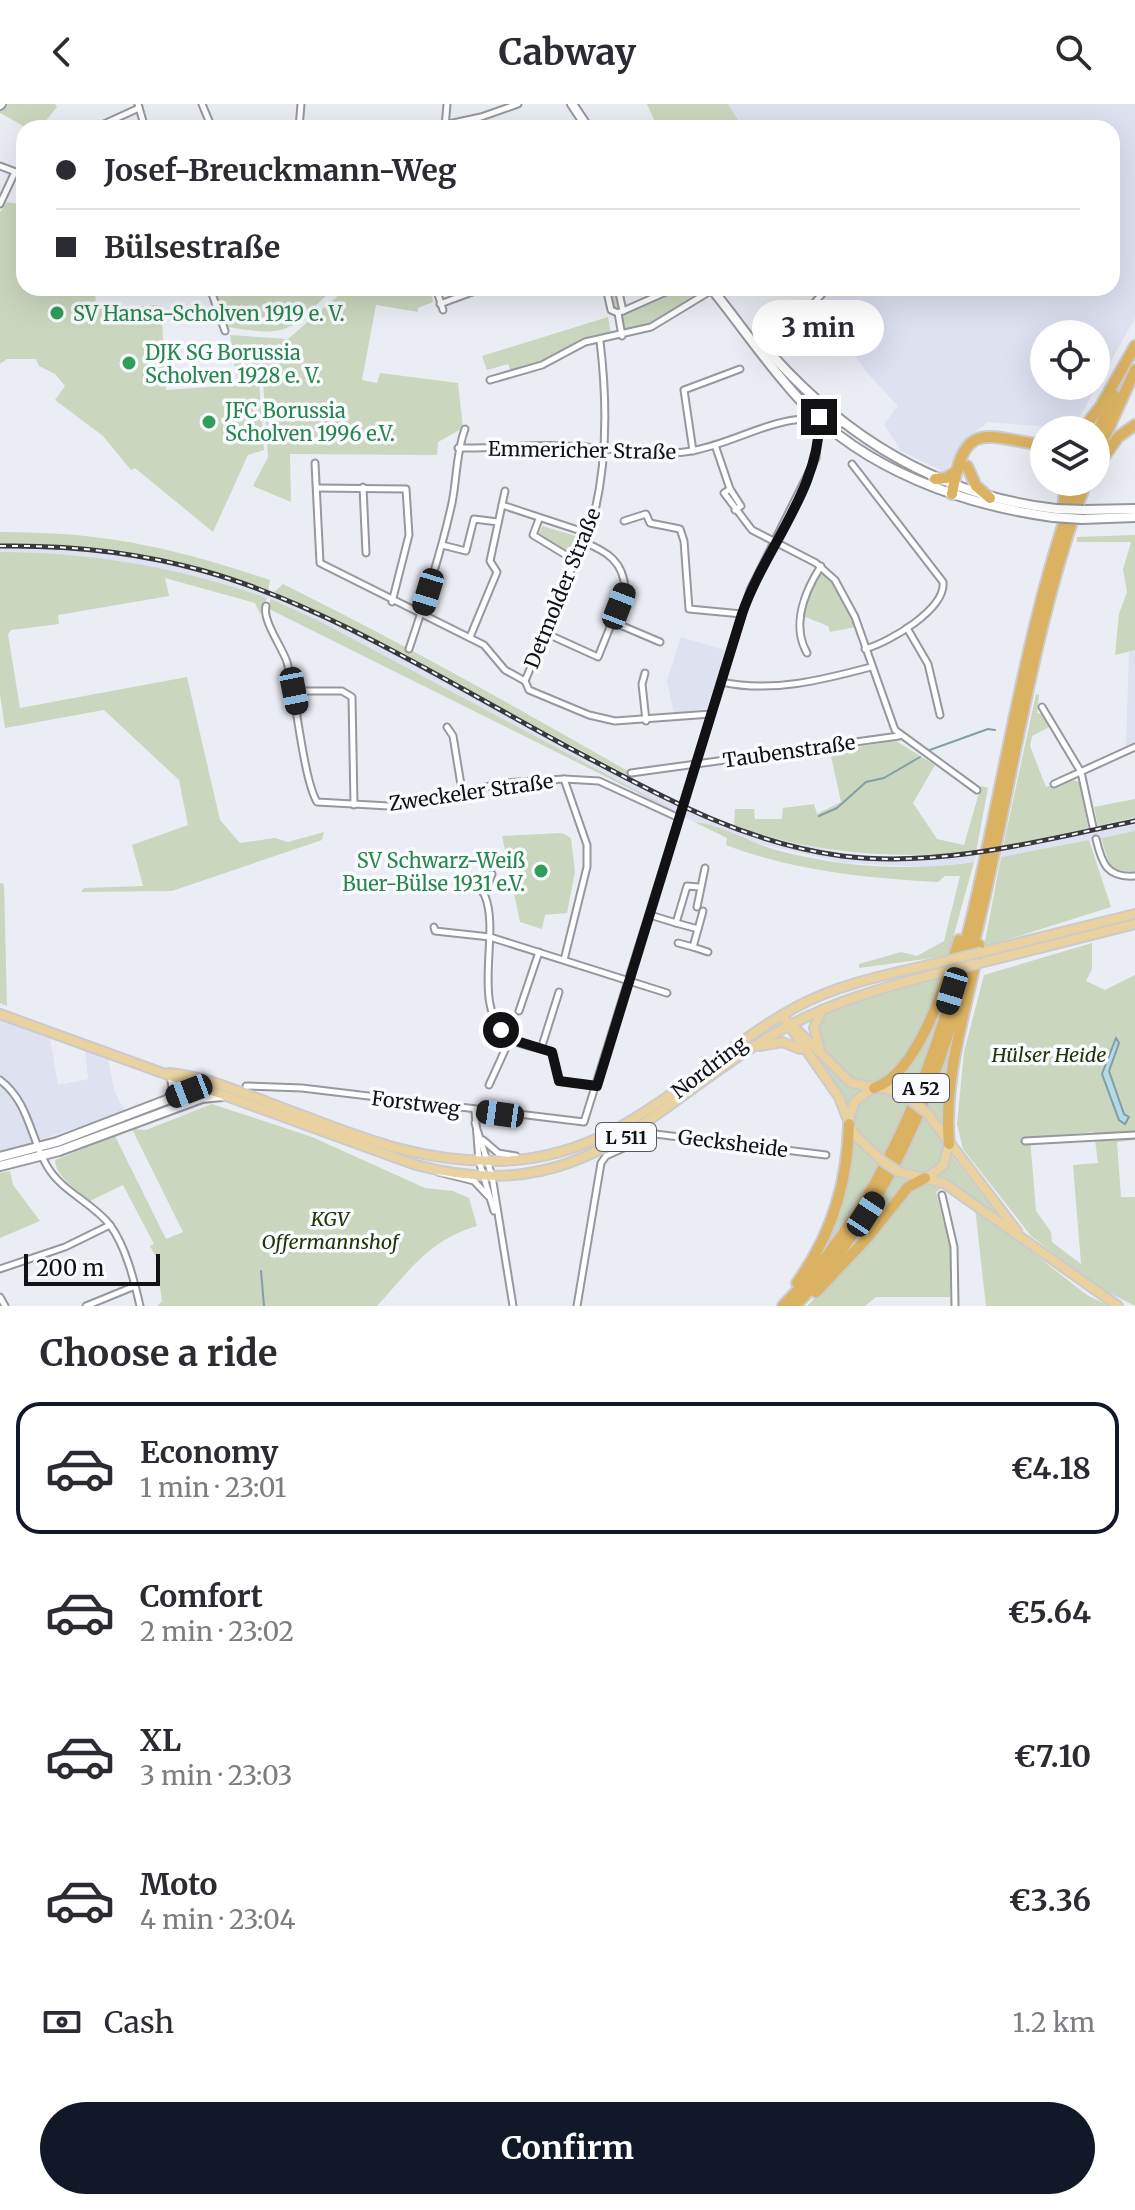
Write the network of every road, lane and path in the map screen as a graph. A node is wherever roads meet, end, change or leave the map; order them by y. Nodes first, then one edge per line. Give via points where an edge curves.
1 (518, 104) edge
2 (138, 106) edge
3 (111, 120) edge
4 (467, 120) edge
5 (0, 166) edge
6 (15, 172) joint
7 (0, 204) edge
8 (213, 296) edge
9 (439, 296) edge
10 (466, 296) edge
11 (608, 296) edge
12 (619, 296) edge
13 (659, 296) edge
14 (702, 296) edge
15 (720, 296) edge
16 (820, 296) edge
17 (620, 312) junction
18 (225, 331) dead end
19 (622, 336) junction
20 (600, 341) junction
21 (1135, 348) edge
22 (763, 349) junction
23 (740, 369) dead end
24 (1135, 370) edge
25 (490, 380) dead end
26 (811, 397) junction
27 (1093, 416) edge
28 (1105, 416) edge
29 (819, 417) junction
30 (842, 424) junction
31 (1110, 425) edge
32 (1135, 425) edge
33 (465, 429) dead end
34 (715, 445) junction
35 (1030, 445) edge
36 (458, 448) junction
37 (604, 448) junction
38 (1110, 448) edge
39 (693, 451) junction
40 (315, 463) dead end
41 (852, 464) dead end
42 (963, 467) junction
43 (935, 479) junction
44 (363, 487) junction
45 (317, 488) junction
46 (955, 489) junction
47 (505, 491) dead end
48 (1065, 496) edge
49 (1073, 496) edge
50 (1084, 496) edge
51 (990, 498) junction
52 (502, 505) junction
53 (1135, 509) edge
54 (1081, 510) junction
55 (1055, 513) junction
56 (1135, 517) edge
57 (539, 519) junction
58 (624, 521) dead end
59 (498, 522) junction
60 (587, 533) junction
61 (775, 541) junction
62 (583, 542) junction
63 (442, 545) junction
64 (366, 553) dead end
65 (574, 560) junction
66 (821, 566) junction
67 (1048, 566) junction
68 (392, 602) junction
69 (266, 606) dead end
70 (742, 614) junction
71 (420, 615) junction
72 (613, 622) junction
73 (907, 628) junction
74 (543, 632) junction
75 (470, 637) junction
76 (660, 642) dead end
77 (409, 649) dead end
78 (865, 649) junction
79 (807, 653) dead end
80 (871, 667) junction
81 (645, 673) dead end
82 (525, 681) junction
83 (721, 682) junction
84 (294, 691) junction
85 (1042, 707) dead end
86 (711, 714) junction
87 (940, 715) dead end
88 (646, 721) junction
89 (447, 727) dead end
90 (899, 736) junction
91 (1135, 747) edge
92 (696, 764) junction
93 (631, 773) dead end
94 (1078, 774) junction
95 (564, 779) junction
96 (1054, 784) dead end
97 (977, 790) dead end
98 (462, 791) junction
99 (354, 805) junction
100 (679, 818) junction
101 (1093, 827) dead end
102 (1096, 839) dead end
103 (991, 843) junction
104 (705, 868) dead end
105 (492, 874) dead end
106 (1135, 876) edge
107 (468, 878) dead end
108 (699, 887) junction
109 (484, 893) junction
110 (1135, 914) edge
111 (650, 915) junction
112 (676, 923) junction
113 (1135, 924) edge
114 (434, 927) dead end
115 (698, 929) junction
116 (490, 937) junction
117 (678, 943) dead end
118 (693, 947) junction
119 (539, 952) junction
120 (708, 952) dead end
121 (564, 960) junction
122 (630, 979) junction
123 (559, 992) dead end
124 (667, 993) dead end
125 (823, 1009) junction
126 (519, 1011) dead end
127 (0, 1014) edge
128 (782, 1015) junction
129 (789, 1025) junction
130 (510, 1039) junction
131 (541, 1049) junction
132 (748, 1050) junction
133 (807, 1054) junction
134 (821, 1054) junction
135 (168, 1076) junction
136 (0, 1080) edge
137 (199, 1083) junction
138 (224, 1085) junction
139 (489, 1085) dead end
140 (597, 1086) junction
141 (210, 1088) junction
142 (243, 1088) junction
143 (874, 1088) junction
144 (223, 1096) junction
145 (169, 1098) junction
146 (202, 1098) junction
147 (475, 1111) junction
148 (475, 1123) junction
149 (849, 1124) junction
150 (1135, 1135) edge
151 (480, 1136) junction
152 (1025, 1141) dead end
153 (949, 1144) junction
154 (41, 1152) junction
155 (826, 1155) dead end
156 (0, 1157) edge
157 (521, 1159) junction
158 (483, 1161) junction
159 (0, 1166) edge
160 (433, 1170) junction
161 (488, 1176) junction
162 (925, 1178) junction
163 (942, 1195) dead end
164 (490, 1198) junction
165 (110, 1225) junction
166 (499, 1225) junction
167 (1022, 1238) junction
168 (0, 1269) edge
169 (135, 1286) junction
170 (0, 1297) edge
171 (5, 1306) edge
172 (86, 1306) edge
173 (140, 1306) edge
174 (513, 1306) edge
175 (577, 1306) edge
176 (782, 1306) edge
177 (797, 1306) edge
178 (955, 1306) edge
179 (1118, 1306) edge

1 - 4 street
2 - 3 street
5 - 6 street
6 - 7 street
8 - 18 street
9 - 10 street via 442,307
11 - 17 street via 611,310
12 - 17 street
13 - 17 street
14 - 19 street via 668,320
15 - 22 main road
16 - 22 street
17 - 19 street
19 - 20 street
20 - 25 street
20 - 37 street, Detmolder Straße
21 - 27 highway
21 - 28 highway
22 - 26 main road
22 - 29 main road
23 - 39 street via 684,390
24 - 31 highway
26 - 29 street
26 - 30 main road
29 - 30 street, Emmericher Straße
29 - 34 street, Emmericher Straße via 782,422
29 - 46 main road via 880,461
29 - 61 street via 816,458
30 - 43 main road
32 - 38 highway
33 - 36 street
34 - 39 street, Emmericher Straße
34 - 61 street via 730,489 724,493 749,527
35 - 42 highway via 992,438 974,447
36 - 37 street, Emmericher Straße
36 - 63 street
37 - 39 street, Emmericher Straße
37 - 60 street, Detmolder Straße via 601,489
40 - 45 street
41 - 73 street via 943,582 942,596
42 - 43 highway
42 - 46 highway
42 - 51 highway
43 - 46 main road
44 - 45 street
44 - 64 street
44 - 68 street via 402,486 408,491 409,535
45 - 68 street via 320,563
46 - 51 main road
46 - 55 main road via 1004,509
47 - 52 street
48 - 67 highway
49 - 67 highway, A 52
50 - 54 highway
51 - 55 main road
52 - 57 street
52 - 59 street
53 - 54 main road
54 - 55 main road, bridge
54 - 56 main road
54 - 103 highway, A 52 via 1037,650
57 - 60 street
57 - 65 street via 533,535
58 - 70 street via 646,514 650,523 680,529 689,609
59 - 63 street via 474,519 466,551
59 - 75 street via 490,561 497,572
60 - 62 street, Detmolder Straße
61 - 66 street
61 - 70 street
62 - 65 street, Detmolder Straße
62 - 72 street via 607,553 621,568 625,590
63 - 71 street
65 - 74 street, Detmolder Straße
66 - 78 street via 846,597
66 - 79 street via 802,609 801,643
67 - 103 highway, A 52 via 1024,661
68 - 71 street
69 - 84 street, Zweckeler Straße via 264,615 285,657
70 - 83 street
71 - 75 street
71 - 77 street
72 - 74 street via 598,657
72 - 76 street
73 - 78 street
73 - 87 street via 928,664
74 - 82 street, Detmolder Straße
75 - 82 street
78 - 80 street
80 - 83 street via 781,685
80 - 90 street
81 - 88 street
82 - 88 street via 529,690 589,715
83 - 86 street
84 - 99 street, Zweckeler Straße via 315,799 326,805
84 - 99 street via 342,691 352,697
85 - 94 street
86 - 88 street
86 - 92 street
89 - 98 street
90 - 92 street, Taubenstraße
90 - 97 street
91 - 94 street
92 - 93 street, Taubenstraße
92 - 100 street
94 - 96 street
94 - 101 street
95 - 98 street, Zweckeler Straße
95 - 100 street, Zweckeler Straße via 599,781
95 - 121 street via 587,845 587,867
98 - 99 street, Zweckeler Straße via 389,806
100 - 111 street
102 - 106 street via 1103,864 1113,874
103 - 143 highway via 931,1015 897,1076
103 - 153 highway via 989,892 952,1073 946,1118
103 - 176 highway, A 52 via 959,970 917,1098 860,1210
103 - 177 highway, A 52 via 966,971 923,1104 876,1199
104 - 108 street
105 - 109 street
107 - 109 street
108 - 112 street via 687,886
108 - 115 street
109 - 116 street
110 - 128 main road, Nordring / L 511, bridge via 842,987
111 - 112 street
111 - 122 street
112 - 115 street
113 - 125 main road, Nordring / L 511, bridge via 874,990
114 - 116 street
115 - 118 street
116 - 119 street
116 - 130 street via 486,962 494,1018
117 - 118 street
118 - 120 street
119 - 121 street
119 - 126 street
121 - 122 street
122 - 124 street
122 - 140 street
123 - 131 street
125 - 129 main road, Nordring / L 511
125 - 134 main road via 814,1028
127 - 135 main road, L 511
128 - 129 main road
128 - 157 main road, Nordring / L 511 via 619,1130 564,1151
129 - 132 main road, Nordring / L 511
129 - 133 main road
129 - 134 main road
130 - 131 street
130 - 139 street
131 - 140 street via 555,1055 559,1081
132 - 133 main road via 782,1042
132 - 161 main road, Nordring / L 511 via 643,1127 599,1151 530,1173
133 - 149 main road via 839,1097
134 - 143 main road via 851,1083
135 - 137 main road, L 511
135 - 145 main road via 174,1090
136 - 154 street via 19,1101
137 - 138 main road, L 511
137 - 141 main road, L 511
137 - 145 main road
138 - 141 main road
138 - 142 main road, L 511
140 - 147 street, Forstweg via 584,1122
141 - 144 main road, L 511
141 - 146 main road
142 - 147 street, Forstweg via 302,1088
142 - 158 main road, Nordring / L 511 via 412,1154
143 - 149 main road via 855,1101
143 - 153 main road, bridge via 909,1099 927,1113
144 - 146 main road
144 - 160 main road, Nordring / L 511
145 - 154 main road
146 - 154 main road
147 - 148 street
148 - 151 street
148 - 158 street
149 - 162 main road, bridge via 881,1160 899,1172
149 - 176 highway via 840,1195 829,1226
150 - 152 street
151 - 157 street via 490,1149
151 - 158 street
153 - 162 main road via 943,1166
153 - 167 main road
154 - 156 main road
154 - 159 main road
154 - 165 street via 59,1183
155 - 175 street, Gecksheide via 655,1134 606,1156
157 - 158 main road, Nordring / L 511
158 - 161 street
160 - 161 main road, Nordring / L 511
160 - 164 street, Nordring via 474,1181
161 - 164 street
161 - 166 street
162 - 167 main road via 944,1183
162 - 177 highway via 908,1187 869,1236
163 - 178 street via 954,1247
164 - 166 street
165 - 168 street
165 - 169 street
166 - 174 street
167 - 179 main road
169 - 172 street
169 - 173 street
170 - 171 street

